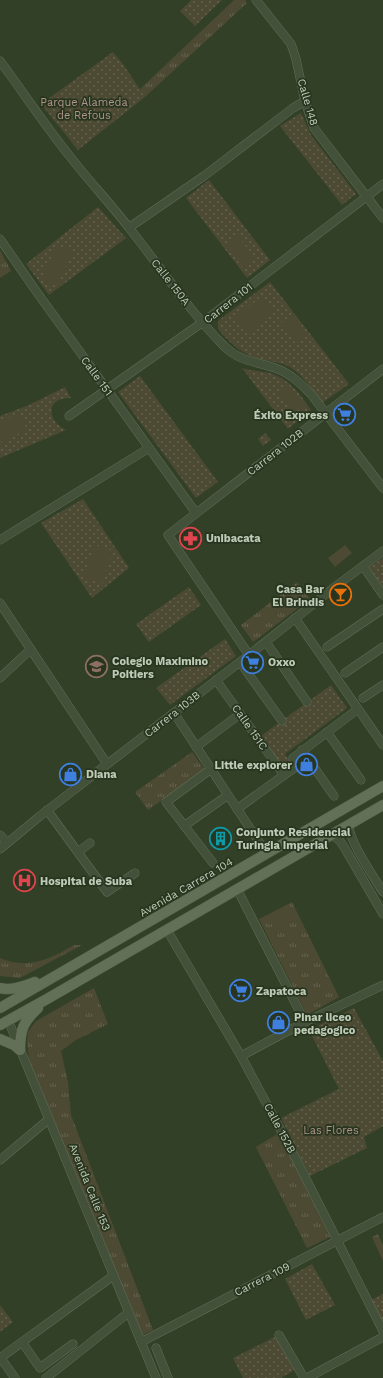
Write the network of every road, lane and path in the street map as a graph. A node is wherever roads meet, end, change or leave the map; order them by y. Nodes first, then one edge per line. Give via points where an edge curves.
1 (256, 0) edge
2 (0, 61) edge
3 (305, 101) junction
4 (383, 184) edge
5 (366, 196) junction
6 (383, 218) edge
7 (130, 227) junction
8 (0, 239) edge
9 (203, 322) junction
10 (383, 369) edge
11 (106, 389) junction
12 (326, 413) junction
13 (69, 416) dead end
14 (149, 448) junction
15 (383, 488) edge
16 (196, 513) junction
17 (0, 540) edge
18 (383, 551) edge
19 (363, 566) junction
20 (383, 595) edge
21 (0, 603) edge
22 (383, 609) edge
23 (296, 618) junction
24 (266, 642) junction
25 (383, 646) edge
26 (327, 647) dead end
27 (31, 649) junction
28 (249, 655) junction
29 (240, 662) junction
30 (345, 673) dead end
31 (0, 678) edge
32 (216, 680) junction
33 (383, 685) edge
34 (363, 698) dead end
35 (307, 702) dead end
36 (358, 709) junction
37 (174, 713) junction
38 (240, 714) junction
39 (282, 721) dead end
40 (327, 732) junction
41 (383, 745) edge
42 (196, 747) junction
43 (302, 750) junction
44 (107, 764) junction
45 (211, 769) junction
46 (284, 775) junction
47 (361, 780) dead end
48 (383, 786) edge
49 (228, 795) junction
50 (334, 796) dead end
51 (383, 805) edge
52 (237, 809) junction
53 (47, 810) junction
54 (350, 825) junction
55 (184, 826) junction
56 (0, 835) edge
57 (332, 835) junction
58 (7, 843) junction
59 (90, 844) dead end
60 (0, 849) edge
61 (78, 852) junction
62 (267, 854) junction
63 (213, 863) dead end
64 (135, 873) dead end
65 (238, 889) junction
66 (383, 892) edge
67 (383, 914) edge
68 (167, 930) junction
69 (58, 974) junction
70 (383, 985) edge
71 (0, 988) edge
72 (47, 999) junction
73 (0, 1007) edge
74 (305, 1022) junction
75 (4, 1023) edge
76 (0, 1039) edge
77 (20, 1050) junction
78 (241, 1056) junction
79 (49, 1120) junction
80 (1, 1157) edge
81 (383, 1217) edge
82 (336, 1240) junction
83 (113, 1276) junction
84 (128, 1313) junction
85 (383, 1331) edge
86 (279, 1335) dead end
87 (383, 1337) edge
88 (22, 1342) junction
89 (141, 1342) junction
90 (73, 1344) dead end
91 (156, 1348) dead end
92 (0, 1358) edge
93 (15, 1378) edge
94 (46, 1378) edge
95 (156, 1378) edge
96 (168, 1378) edge
97 (304, 1378) edge
98 (307, 1378) edge

1 - 3 street, Calle 148 via 291,44
2 - 7 street, Calle 150A via 67,154
3 - 5 street, Calle 148 via 314,128
3 - 7 street
4 - 5 street, Carrera 101
5 - 6 street, Calle 148
5 - 9 street, Carrera 101
7 - 9 street, Calle 150A
8 - 11 street, Calle 151
9 - 11 street, Carrera 101
9 - 12 street, Calle 150A via 239,357 275,368 298,381
10 - 12 street, Carrera 102B
11 - 13 street, Carrera 101
11 - 14 street, Calle 151
12 - 15 street, Calle 150A
12 - 16 street, Carrera 102B
14 - 16 street, Calle 151
14 - 17 street
16 - 28 street, Carrera 102B via 168,535
18 - 19 street, Carrera 103B
19 - 20 street
19 - 23 street, Carrera 103B
21 - 27 street
22 - 26 street
23 - 24 street, Carrera 103B
23 - 36 street
24 - 28 street, Carrera 103B
24 - 35 street
25 - 30 street
27 - 31 street
27 - 44 street
28 - 29 street, Carrera 103B
29 - 32 street, Carrera 103B
29 - 39 street
32 - 37 street, Carrera 103B
32 - 38 street, Calle 151C
33 - 34 street
36 - 40 street
36 - 41 street
37 - 42 street
37 - 44 street, Carrera 103B
38 - 42 street
38 - 46 street, Calle 151C
40 - 43 street
40 - 47 street
42 - 45 street
43 - 46 street via 292,758 294,768
43 - 50 street
44 - 53 street, Carrera 103B
45 - 49 street
45 - 55 street via 167,801
46 - 52 street
48 - 62 main road, Avenida Carrera 104
49 - 52 street
49 - 55 street
51 - 54 main road
52 - 62 street
53 - 58 street, Carrera 103B
53 - 61 street
54 - 57 main road
54 - 66 street via 353,841
55 - 63 street
56 - 58 street
57 - 65 main road
57 - 67 street via 344,847
58 - 60 street, Carrera 103B
59 - 61 street
61 - 64 street via 107,892
62 - 69 main road, Avenida Carrera 104
65 - 68 main road
65 - 74 street
68 - 72 main road
68 - 78 street, Calle 152B
69 - 71 main road via 18,988
69 - 73 main road, Avenida Carrera 104
70 - 74 street
72 - 75 main road
72 - 77 main road via 24,1024
73 - 75 main road, Avenida Calle 153
74 - 78 street
75 - 77 street, Avenida Calle 153
76 - 77 main road
77 - 79 street, Avenida Calle 153
78 - 82 street, Calle 152B
79 - 80 street
79 - 83 street, Avenida Calle 153
81 - 82 street, Carrera 109
82 - 85 street, Calle 152B
82 - 89 street, Carrera 109
83 - 84 street, Avenida Calle 153
83 - 88 street
84 - 89 street, Avenida Calle 153
84 - 94 street
86 - 97 street
87 - 98 street
88 - 90 street via 40,1368
88 - 92 street
89 - 95 street, Avenida Calle 153
91 - 96 street
92 - 93 street

